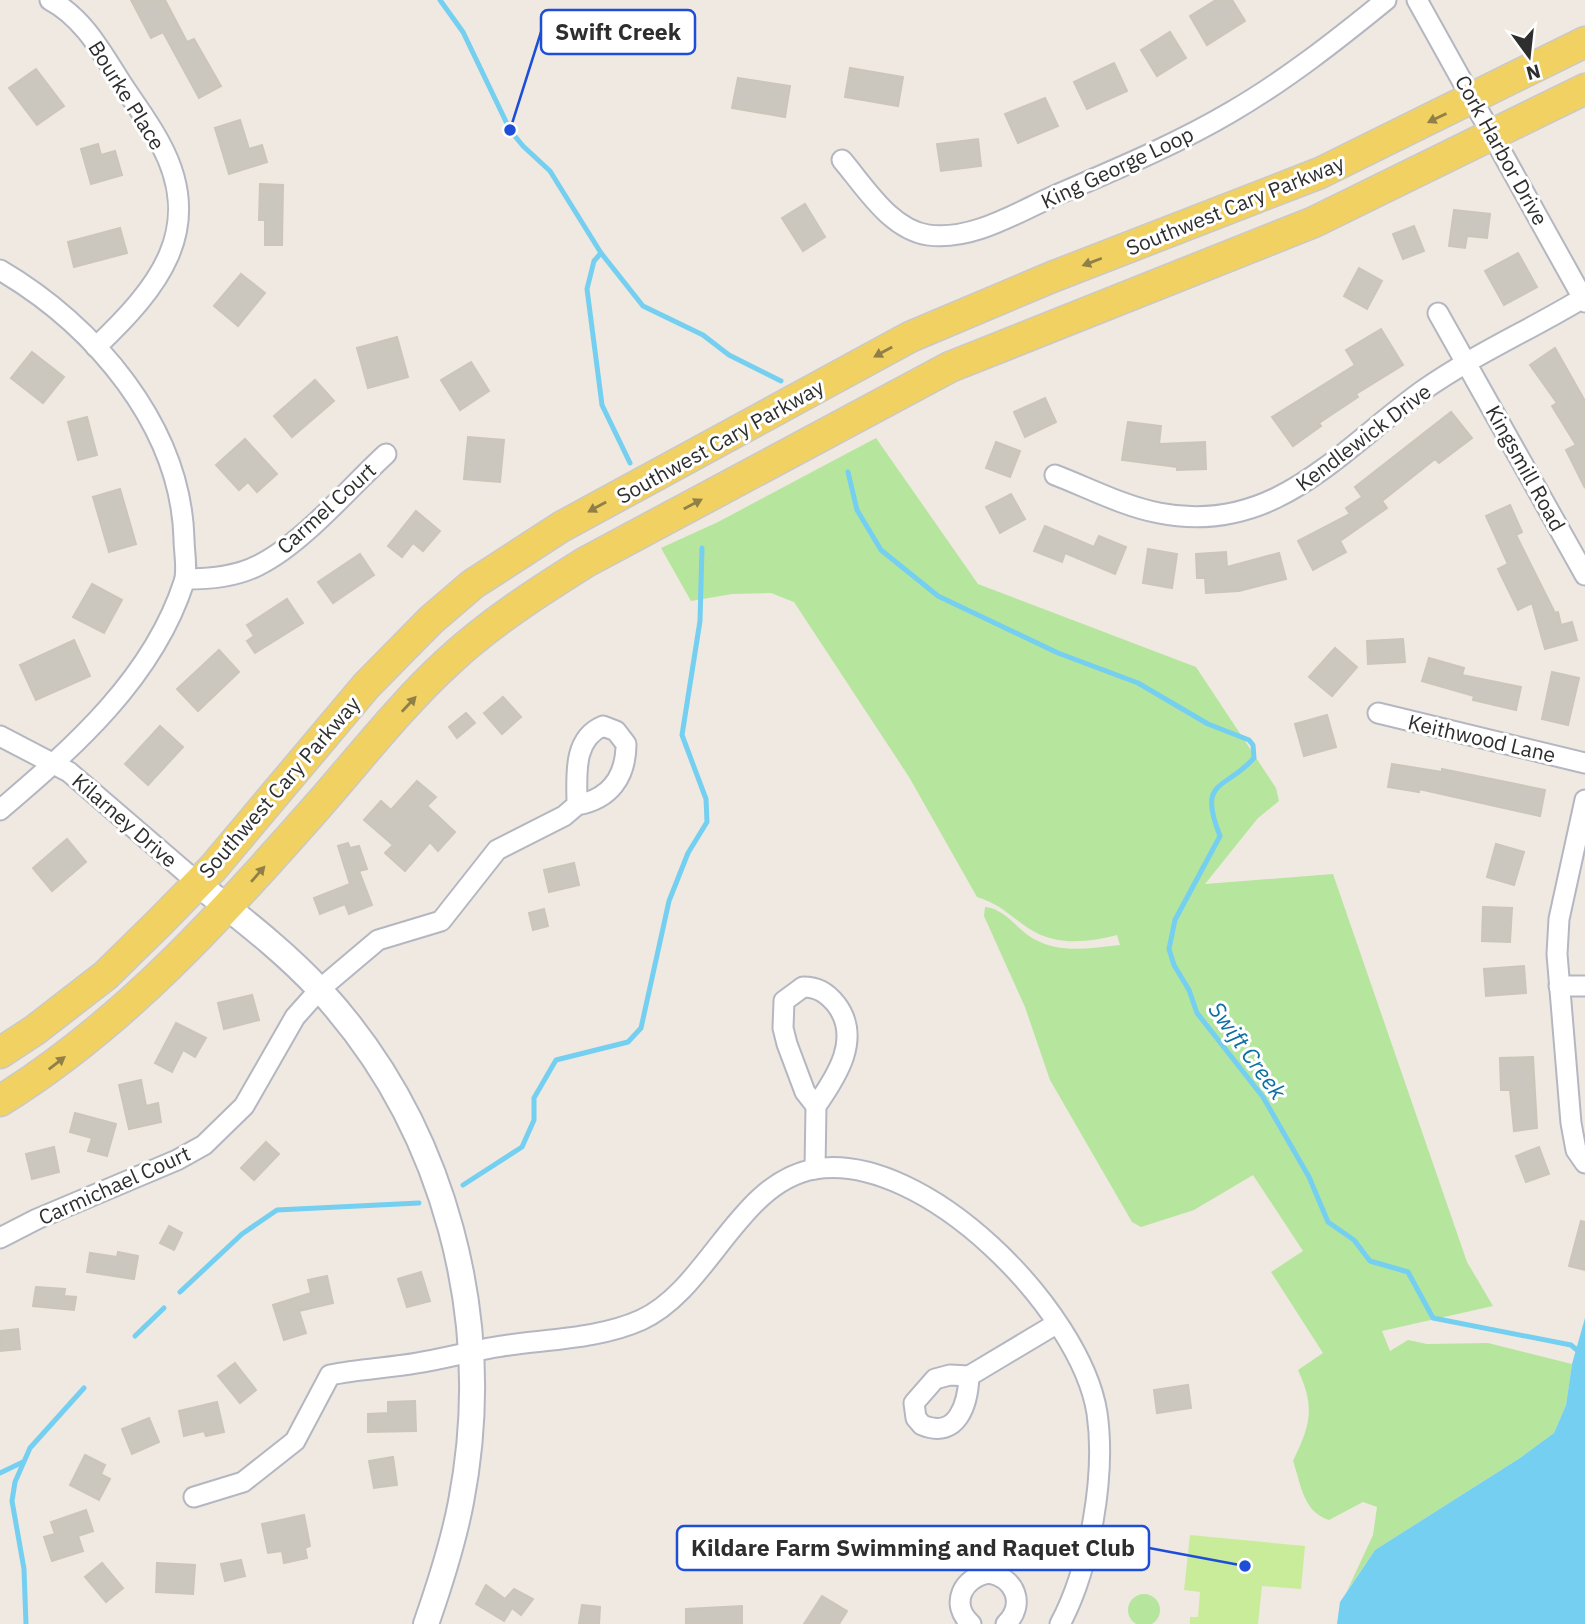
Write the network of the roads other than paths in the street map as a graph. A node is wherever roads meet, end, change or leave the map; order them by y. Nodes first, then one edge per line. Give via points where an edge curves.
1 (50, 0) edge
2 (1386, 0) edge
3 (1417, 0) edge
4 (1585, 42) edge
5 (1585, 89) edge
6 (1474, 99) junction
7 (1494, 135) junction
8 (842, 160) dead end
9 (0, 270) edge
10 (1584, 300) edge
11 (1438, 313) dead end
12 (96, 346) junction
13 (1465, 362) junction
14 (386, 454) dead end
15 (1055, 475) dead end
16 (1585, 575) edge
17 (185, 579) junction
18 (1378, 713) dead end
19 (0, 736) edge
20 (1585, 763) edge
21 (54, 764) junction
22 (1585, 800) edge
23 (577, 805) dead end
24 (0, 810) edge
25 (211, 894) junction
26 (1559, 986) junction
27 (1585, 986) edge
28 (320, 989) junction
29 (0, 1053) edge
30 (0, 1101) edge
31 (816, 1106) junction
32 (1585, 1163) edge
33 (815, 1169) junction
34 (0, 1238) edge
35 (1056, 1324) junction
36 (473, 1353) junction
37 (969, 1376) dead end
38 (194, 1497) dead end
39 (1016, 1621) edge
40 (426, 1624) edge
41 (971, 1624) edge
42 (1060, 1624) edge

1 - 12 street, Bourke Place via 68,10 91,36 161,144 178,191 179,218 169,258 138,306
2 - 8 street, King George Loop via 1233,111 989,226 947,236 909,228 877,202
3 - 6 street, Cork Harbor Drive
4 - 6 main road, Southwest Cary Parkway
5 - 7 main road, Southwest Cary Parkway
6 - 7 street, Cork Harbor Drive
6 -> 25 main road, Southwest Cary Parkway via 1320,173 910,337 561,527 473,584 366,685
7 - 10 street, Cork Harbor Drive
25 -> 7 main road, Southwest Cary Parkway via 448,662 528,598 586,562 950,367 1314,222
9 - 12 street via 57,310
10 - 13 street, Kendlewick Drive
11 - 13 street
12 - 17 street via 165,452 181,505
13 - 15 street, Kendlewick Drive via 1379,423 1323,470 1285,496 1254,509 1226,515 1168,514 1134,506
13 - 16 street, Kingsmill Road
14 - 17 street, Carmel Court via 297,538 261,565 223,577
17 - 21 street via 141,668
18 - 20 street, Keithwood Lane
19 - 21 street, Kilarney Drive
21 - 24 street
21 - 25 street, Kilarney Drive
22 - 26 street via 1559,919
23 - 28 street, Carmichael Court via 497,850 441,921 378,940
25 - 28 street
25 - 29 main road, Southwest Cary Parkway
30 -> 25 main road, Southwest Cary Parkway via 39,1077 125,1007
26 - 27 street
26 - 32 street via 1571,1124 1576,1150
28 - 34 street, Carmichael Court via 296,1017 244,1106 204,1145
28 - 36 street via 373,1057 422,1143 457,1248
31 - 31 street via 795,1071 783,1028 784,1000 803,986 817,987 828,995 844,1017 847,1030 844,1057
31 - 33 street
33 - 35 street via 873,1175 906,1187 955,1216 1013,1266
33 - 36 street via 786,1179 766,1195 674,1297 643,1319 604,1332
35 - 37 street
35 - 42 street via 1090,1388 1097,1412 1099,1457 1087,1543 1076,1590
36 - 38 street via 330,1375 295,1440 243,1482
36 - 40 street via 471,1426 461,1502
39 - 41 street via 1017,1597 1007,1580 999,1574 979,1574 960,1595 961,1613

